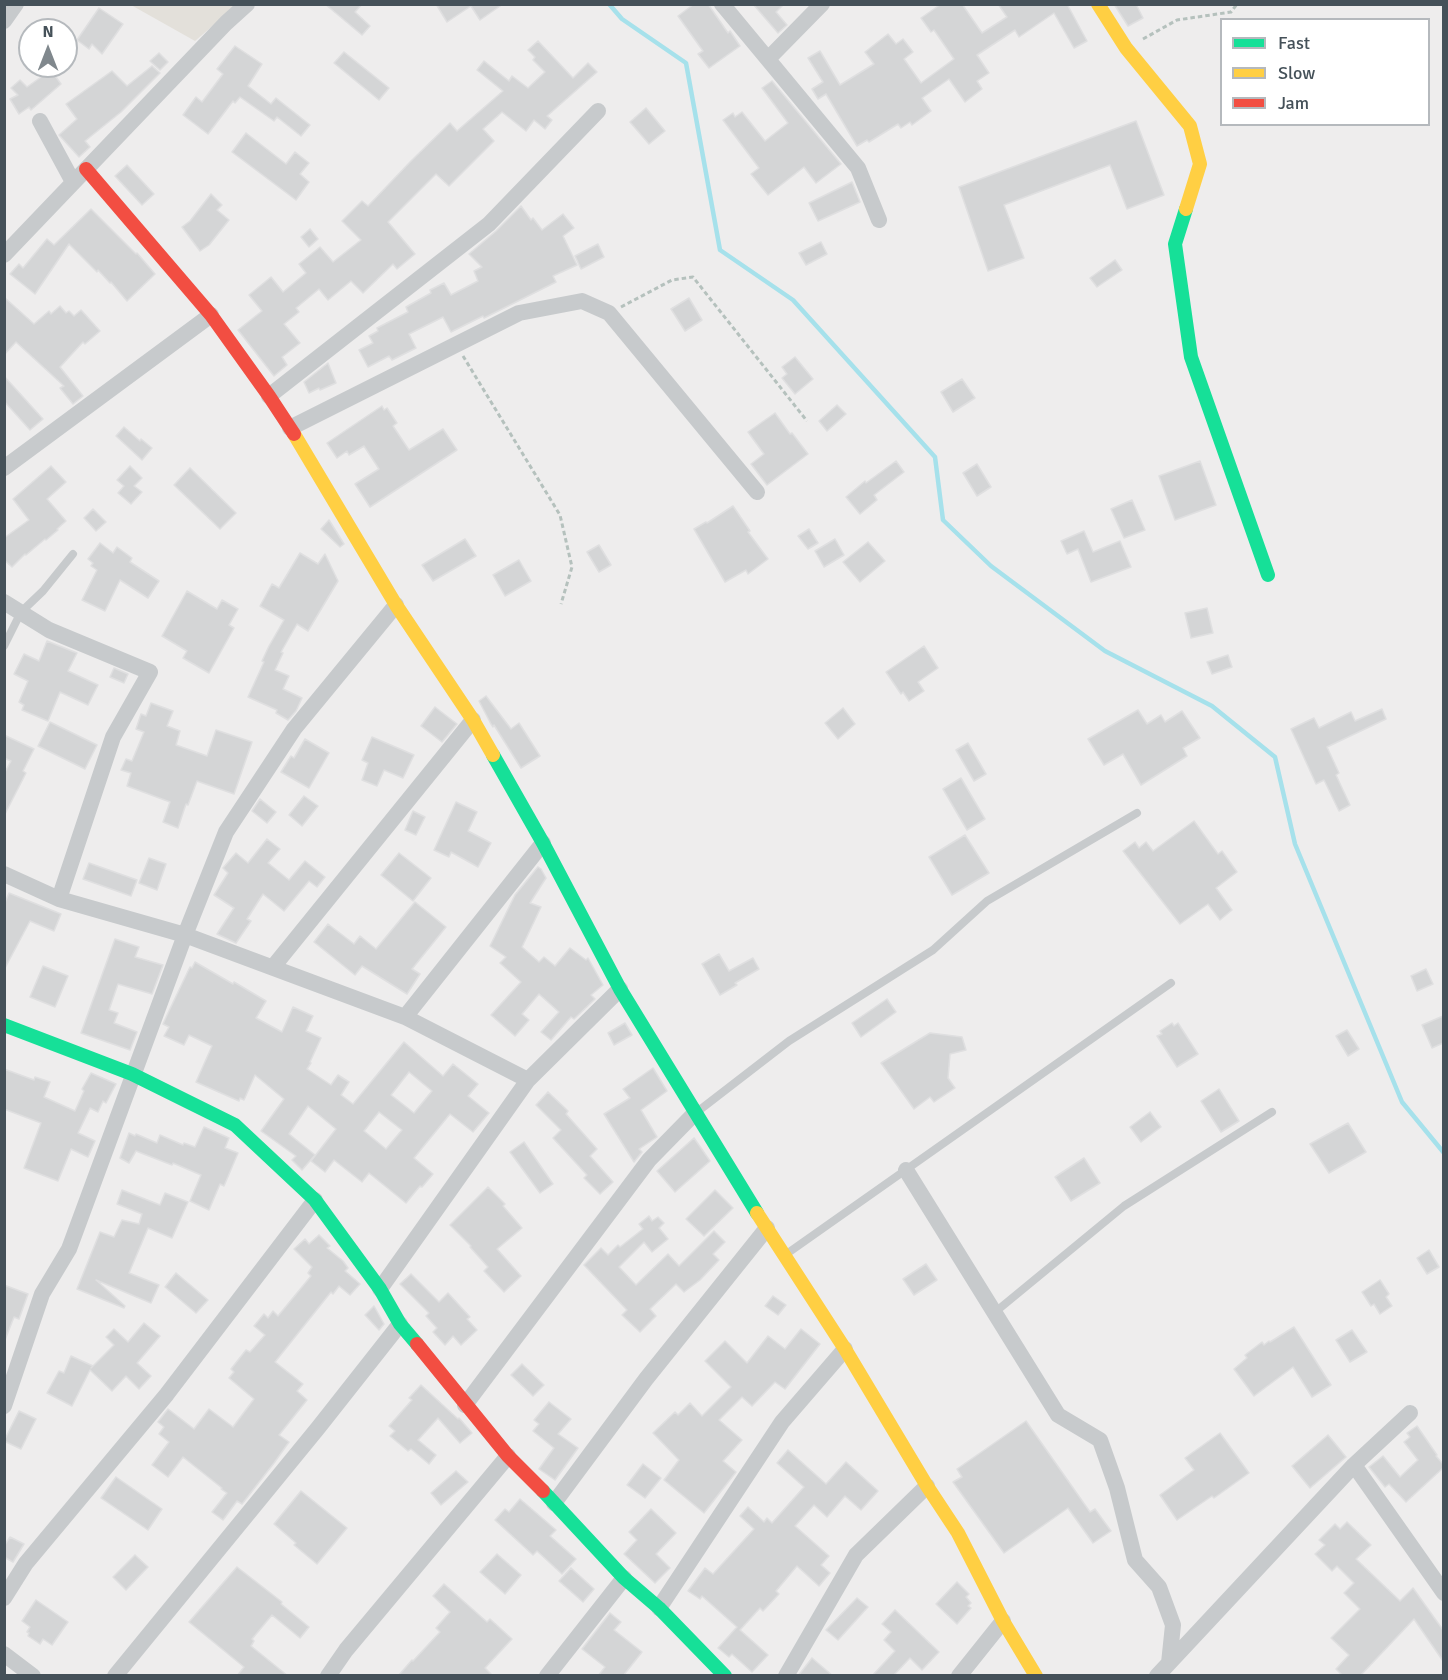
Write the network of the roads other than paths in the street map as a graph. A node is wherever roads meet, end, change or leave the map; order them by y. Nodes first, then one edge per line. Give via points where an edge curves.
1 (16, 4) edge
2 (247, 4) edge
3 (722, 4) edge
4 (822, 4) edge
5 (1098, 4) edge
6 (4, 21) edge
7 (768, 58) junction
8 (598, 111) dead end
9 (40, 121) dead end
10 (86, 169) junction
11 (73, 182) junction
12 (879, 220) dead end
13 (4, 255) edge
14 (211, 315) junction
15 (269, 396) junction
16 (290, 428) junction
17 (4, 468) edge
18 (758, 492) dead end
19 (74, 554) dead end
20 (1268, 575) dead end
21 (4, 602) edge
22 (396, 605) junction
23 (21, 612) junction
24 (4, 646) edge
25 (473, 720) junction
26 (1137, 813) dead end
27 (543, 843) junction
28 (4, 874) edge
29 (59, 899) junction
30 (185, 935) junction
31 (273, 966) junction
32 (1171, 983) dead end
33 (620, 988) junction
34 (405, 1017) junction
35 (4, 1025) edge
36 (132, 1074) junction
37 (528, 1080) junction
38 (696, 1112) junction
39 (1272, 1112) dead end
40 (906, 1170) junction
41 (315, 1200) junction
42 (767, 1228) junction
43 (785, 1255) junction
44 (380, 1289) junction
45 (994, 1313) junction
46 (400, 1324) junction
47 (845, 1349) junction
48 (465, 1405) junction
49 (4, 1406) edge
50 (1410, 1413) dead end
51 (508, 1456) junction
52 (1354, 1465) junction
53 (927, 1486) junction
54 (555, 1503) junction
55 (624, 1578) junction
56 (1443, 1593) edge
57 (4, 1598) edge
58 (658, 1608) junction
59 (1004, 1621) junction
60 (4, 1654) edge
61 (1169, 1663) junction
62 (33, 1676) edge
63 (115, 1676) edge
64 (328, 1676) edge
65 (547, 1676) edge
66 (725, 1676) edge
67 (786, 1676) edge
68 (959, 1676) edge
69 (1036, 1676) edge
70 (1157, 1676) edge

1 - 6 street
2 - 10 street
3 - 7 street
4 - 7 street
5 - 20 street via 1126,48 1190,126 1200,164 1175,244 1191,357
7 - 12 street via 858,168
8 - 15 street via 489,224
9 - 11 street
10 - 11 street
10 - 14 street
11 - 13 street
14 - 15 street
14 - 17 street
15 - 16 street
16 - 18 street via 519,313 582,301 609,313
16 - 22 street
19 - 23 lane
21 - 23 street
22 - 25 street
22 - 30 street via 294,729 226,832
23 - 24 lane
23 - 29 street via 49,630 150,672 113,737
25 - 27 street
25 - 31 street
26 - 38 lane via 987,901 933,950 789,1041
27 - 33 street
27 - 34 street
28 - 29 street
29 - 30 street
30 - 31 street
30 - 36 street
31 - 34 street
32 - 40 lane
33 - 37 street
33 - 38 street
34 - 37 street
35 - 36 street
36 - 41 street via 235,1125
36 - 49 street via 69,1249 42,1294
37 - 44 street
38 - 42 street
38 - 48 street via 649,1160
39 - 45 lane via 1124,1206
40 - 43 lane
40 - 45 street
41 - 44 street
41 - 57 street via 167,1394 26,1563
42 - 43 street
42 - 54 street via 646,1379
43 - 47 street
44 - 46 street
45 - 61 street via 1058,1415 1100,1440 1136,1560 1159,1587 1173,1625
46 - 48 street
46 - 63 street
47 - 53 street
47 - 58 street via 782,1422
48 - 51 street
50 - 52 street
51 - 54 street
51 - 64 street
52 - 56 street
52 - 61 street
53 - 59 street via 958,1533
53 - 67 street via 856,1555
54 - 55 street
55 - 58 street
55 - 65 street
58 - 66 street
59 - 68 street
59 - 69 street
60 - 62 street
61 - 70 street

